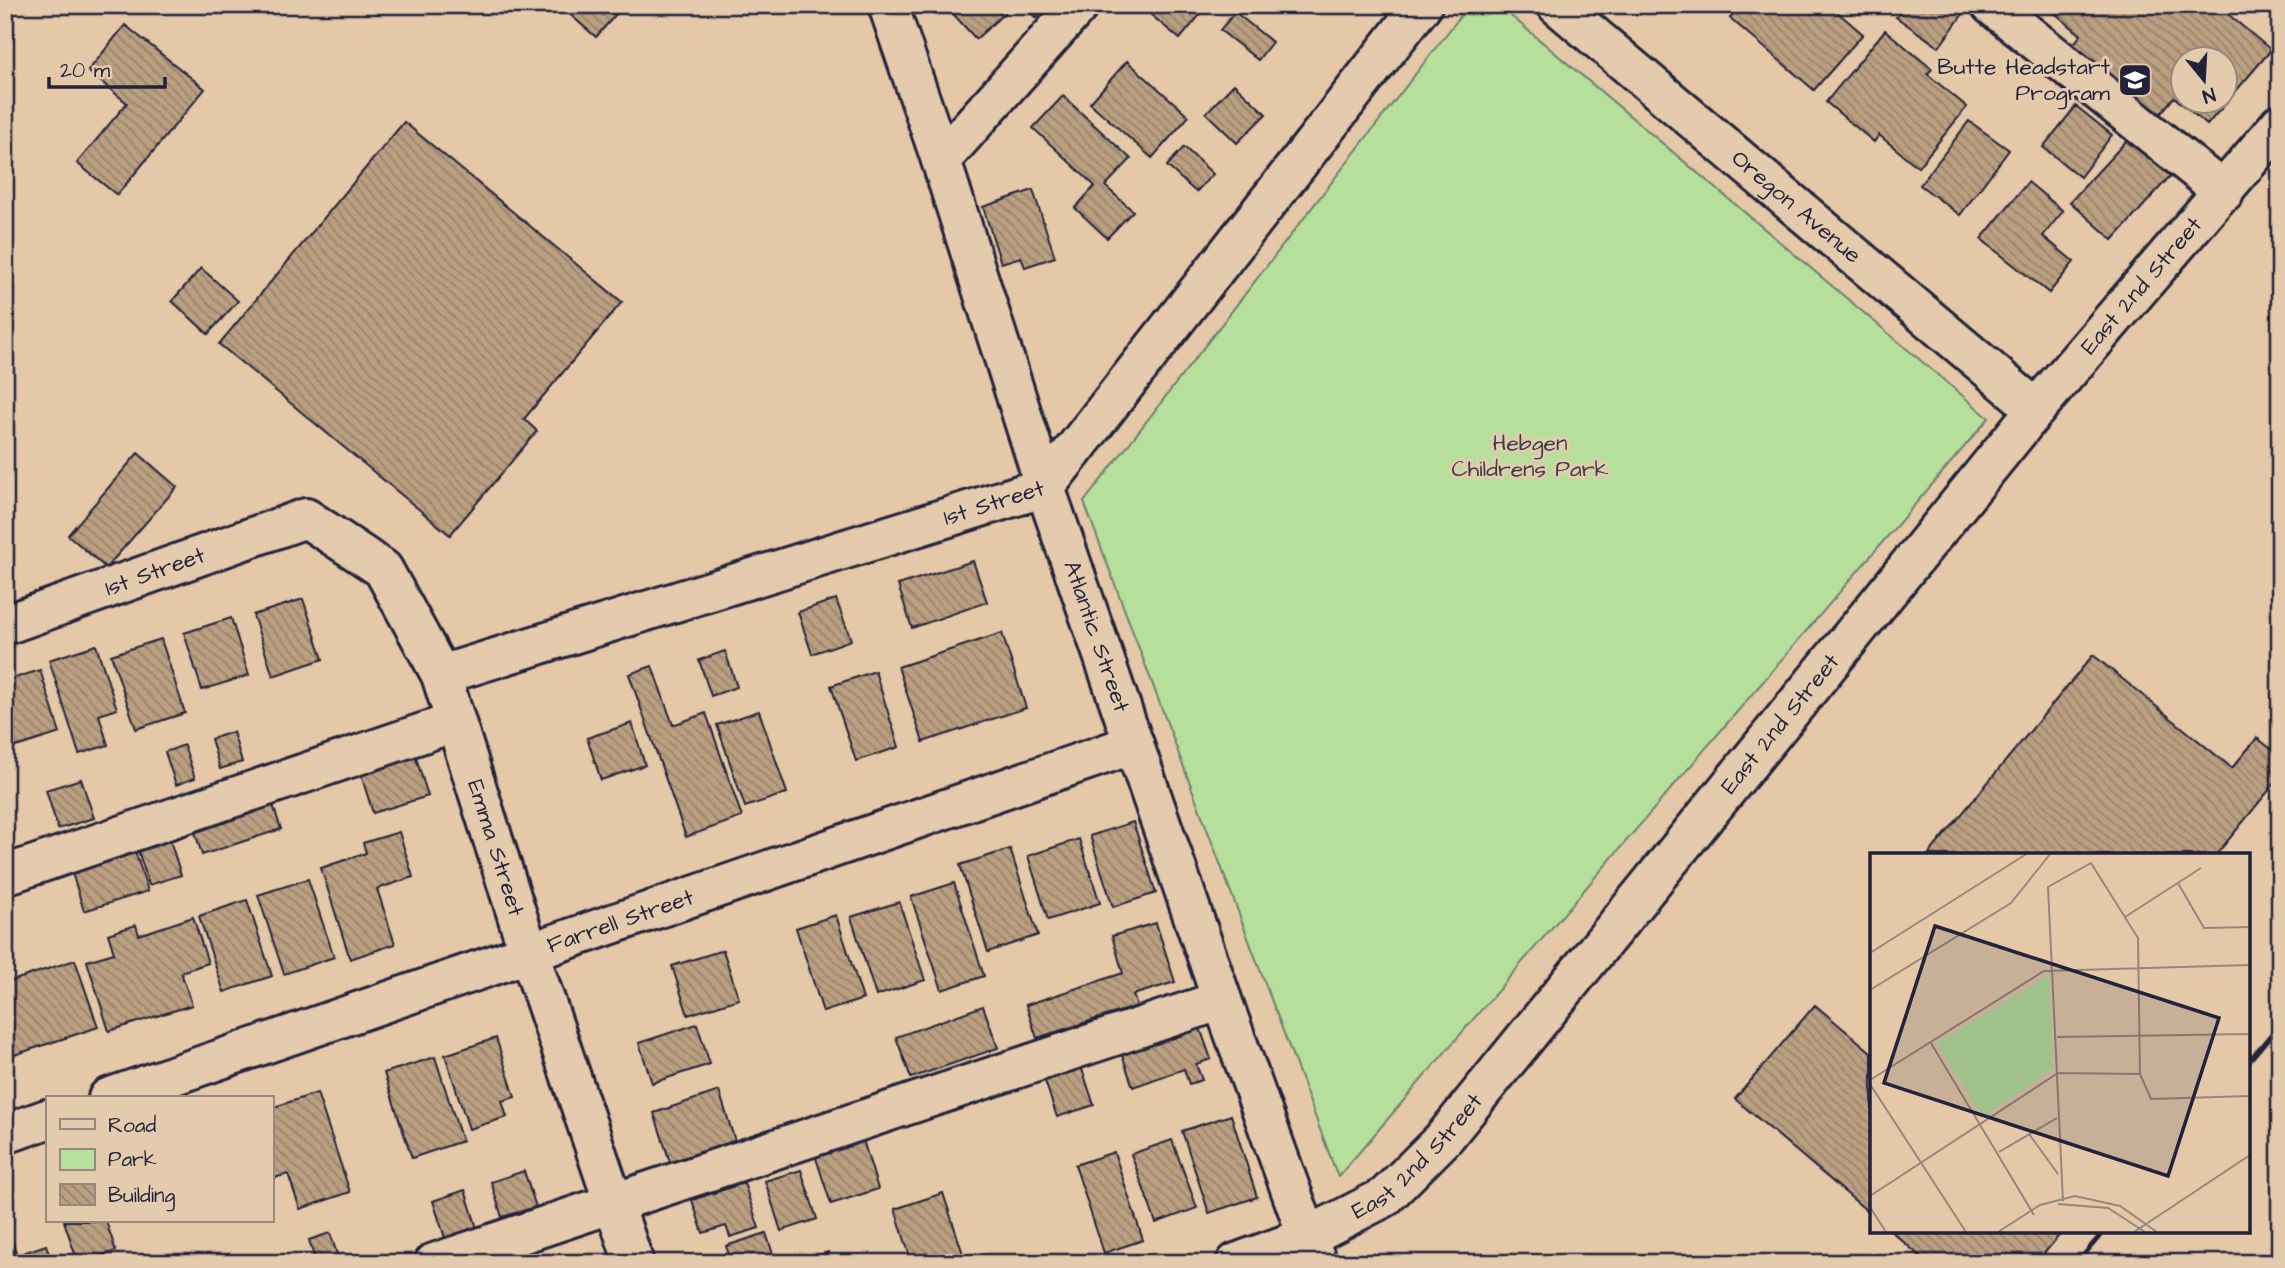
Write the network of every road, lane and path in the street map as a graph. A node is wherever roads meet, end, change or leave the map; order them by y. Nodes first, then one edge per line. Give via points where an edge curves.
1 (888, 5) edge
2 (1079, 5) edge
3 (1422, 5) edge
4 (1557, 5) edge
5 (1991, 5) edge
6 (2280, 124) edge
7 (941, 160) junction
8 (2224, 192) junction
9 (2036, 409) junction
10 (1045, 487) junction
11 (306, 518) joint
12 (5, 625) edge
13 (441, 676) junction
14 (455, 722) junction
15 (1134, 744) junction
16 (5, 875) edge
17 (529, 953) junction
18 (1222, 1000) junction
19 (114, 1096) edge
20 (46, 1119) edge
21 (5, 1134) edge
22 (613, 1202) junction
23 (1312, 1250) edge
24 (434, 1263) edge
25 (634, 1263) edge
26 (1236, 1263) edge

1 - 7 street, Atlantic Street
2 - 7 street
3 - 10 street, 1st Street
4 - 9 street, Oregon Avenue
5 - 8 street
6 - 8 street, East 2nd Street
7 - 10 street, Atlantic Street
8 - 9 street, East 2nd Street
9 - 23 street, East 2nd Street via 1444,1138 1385,1197
10 - 13 street, 1st Street
10 - 15 street, Atlantic Street
11 - 12 street, 1st Street
11 - 13 street, Emma Street via 383,569
13 - 14 street, Emma Street
14 - 16 street
14 - 17 street, Emma Street
15 - 17 street, Farrell Street
15 - 18 street, Atlantic Street
17 - 19 street, Farrell Street
17 - 22 street, Emma Street
18 - 22 street
18 - 23 street, Atlantic Street
20 - 21 street
22 - 24 street
22 - 25 street, Emma Street
23 - 26 street, East 2nd Street

